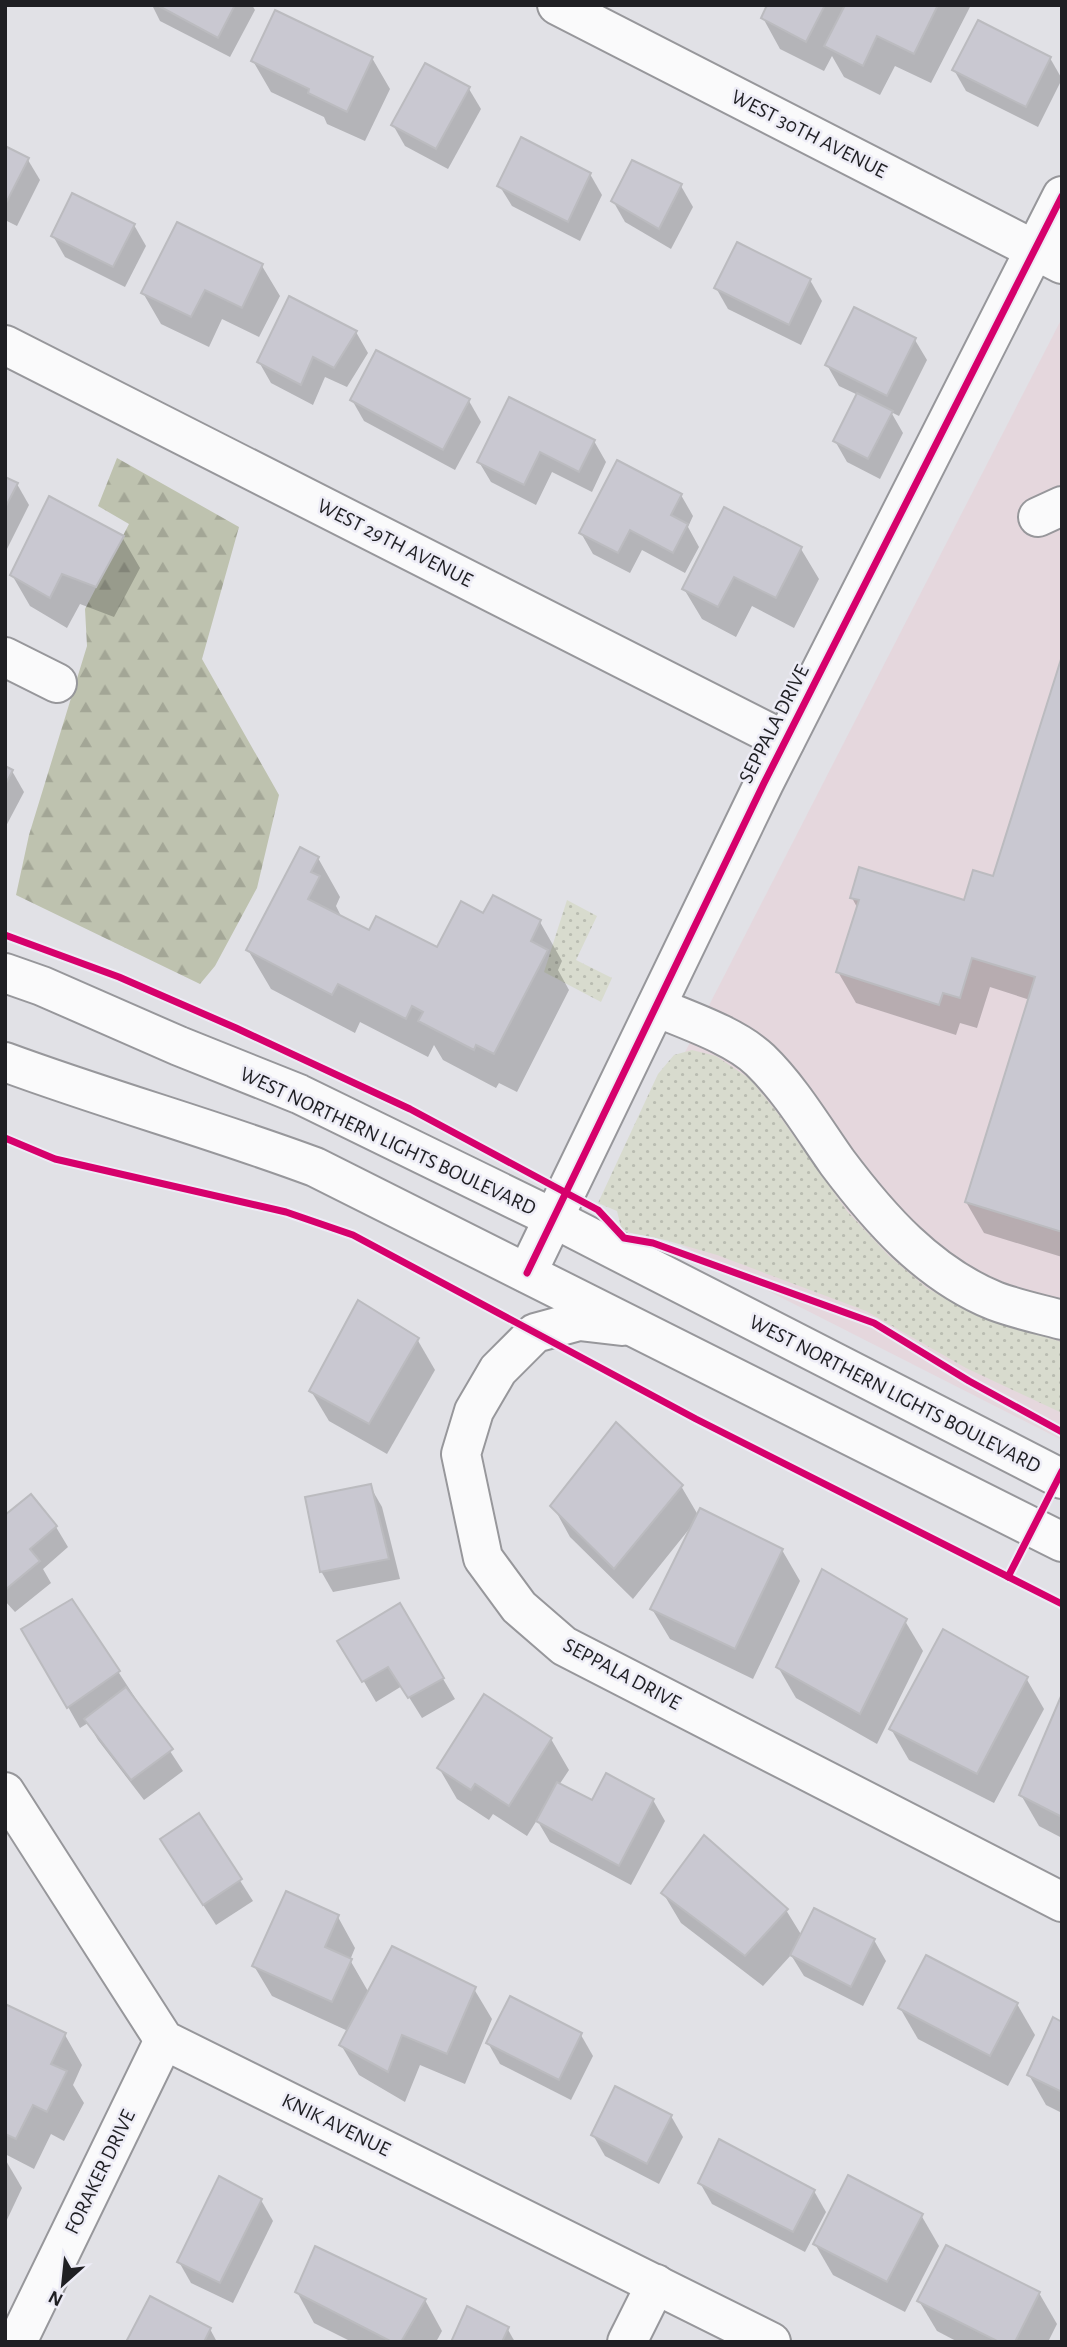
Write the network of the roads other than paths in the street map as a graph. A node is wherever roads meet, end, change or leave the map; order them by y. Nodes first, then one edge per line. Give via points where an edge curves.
1 (557, 5) edge
2 (1062, 196) edge
3 (1048, 256) edge
4 (5, 345) edge
5 (5, 657) edge
6 (57, 683) dead end
7 (785, 741) junction
8 (5, 973) edge
9 (656, 1007) junction
10 (5, 1062) edge
11 (553, 1218) junction
12 (527, 1273) junction
13 (1062, 1320) edge
14 (635, 1327) junction
15 (1062, 1479) edge
16 (1062, 1542) edge
17 (5, 1792) edge
18 (1062, 1902) edge
19 (164, 2040) junction
20 (656, 2284) junction
21 (17, 2342) edge
22 (626, 2342) edge
23 (771, 2342) edge

1 - 3 street, WEST 30TH AVENUE
2 - 3 street, SEPPALA DRIVE
3 - 7 street, SEPPALA DRIVE
4 - 7 street, WEST 29TH AVENUE
5 - 6 street
7 - 9 street, SEPPALA DRIVE
8 - 11 street, WEST NORTHERN LIGHTS BOULEVARD via 299,1094
9 - 11 street, SEPPALA DRIVE
9 - 13 street via 721,1035 759,1059 872,1208 922,1256 952,1279 995,1301
10 - 12 street via 315,1167
11 - 12 street, SEPPALA DRIVE
11 - 15 street, WEST NORTHERN LIGHTS BOULEVARD
12 - 14 street
14 - 16 street
14 - 18 street, SEPPALA DRIVE via 579,1321 535,1334 498,1370 474,1411 461,1454 483,1558 519,1607 564,1646
17 - 19 street
19 - 20 street, KNIK AVENUE
19 - 21 street, FORAKER DRIVE
20 - 22 street
20 - 23 street, KNIK AVENUE

